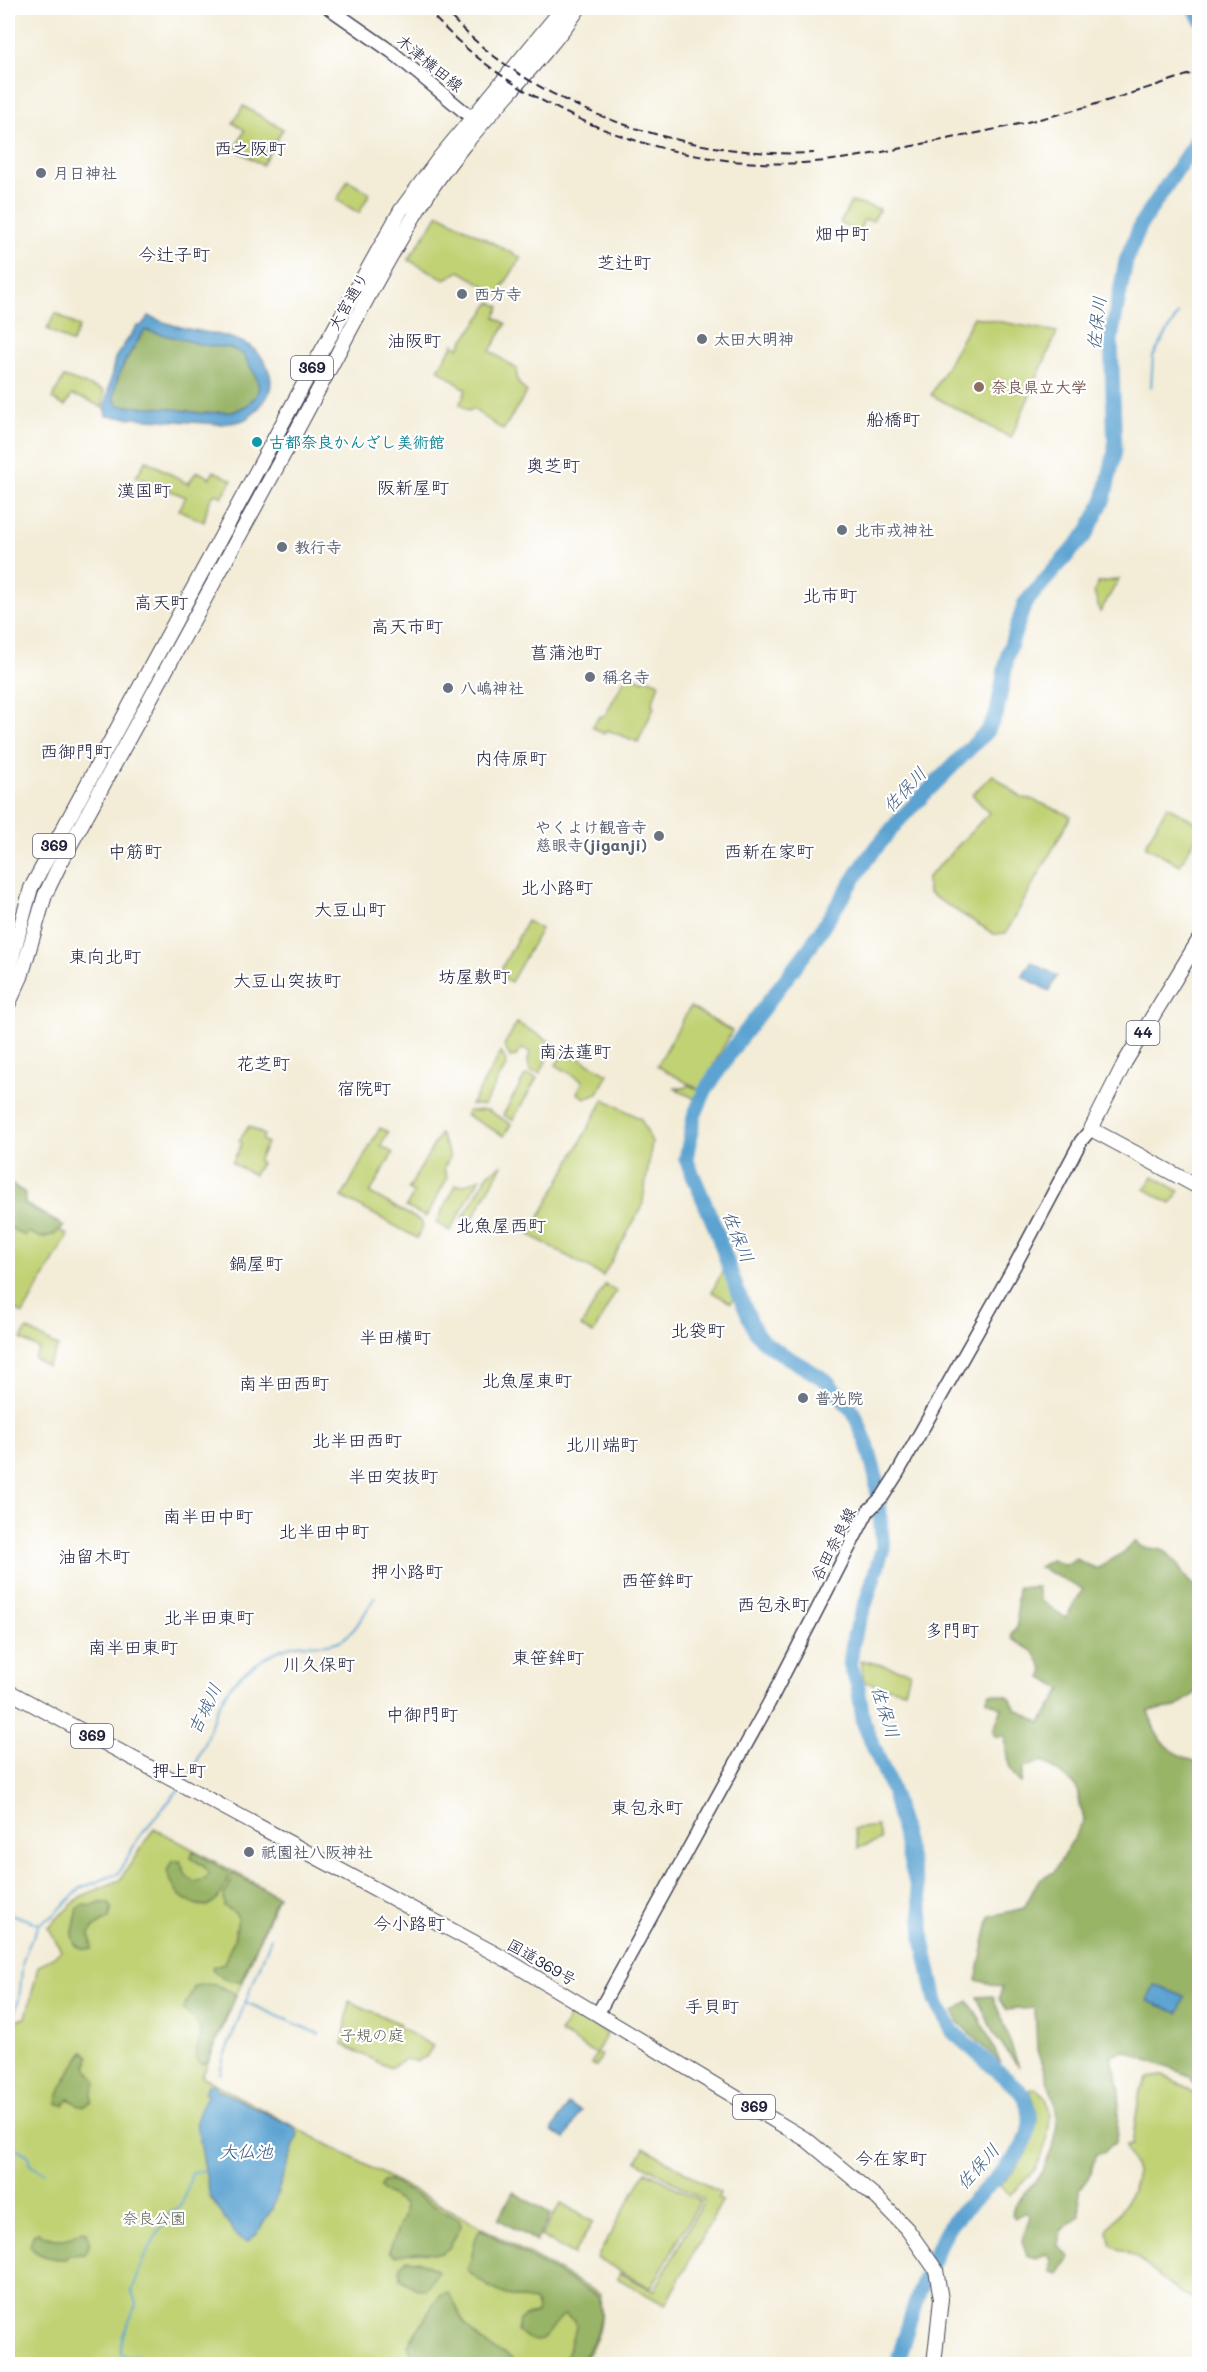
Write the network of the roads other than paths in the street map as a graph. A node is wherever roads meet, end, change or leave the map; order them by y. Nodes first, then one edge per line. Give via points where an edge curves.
1 (329, 8) edge
2 (563, 8) edge
3 (579, 8) edge
4 (476, 122) junction
5 (92, 791) junction
6 (1200, 938) edge
7 (8, 972) edge
8 (9, 1001) edge
9 (1091, 1129) junction
10 (1200, 1188) edge
11 (8, 1691) edge
12 (598, 2013) junction
13 (934, 2364) edge

1 - 4 main road, 木津横田線 via 392,52
2 - 4 main road, 大宮通り / 369
3 - 4 main road, 大宮通り / 369 via 546,50
4 - 5 main road, 大宮通り / 369 via 425,199 177,652
5 - 7 main road, 369 via 32,888
5 - 8 main road, 369 via 45,895 21,977
6 - 9 main road, 44 via 1125,1062
9 - 10 main road
9 - 12 main road, 谷田奈良線 via 883,1496 869,1508 769,1703
11 - 12 main road, 国道369号 / 369 via 471,1940
12 - 13 main road, 国道369号 / 369 via 807,2140 869,2189 907,2229 936,2270 940,2299

